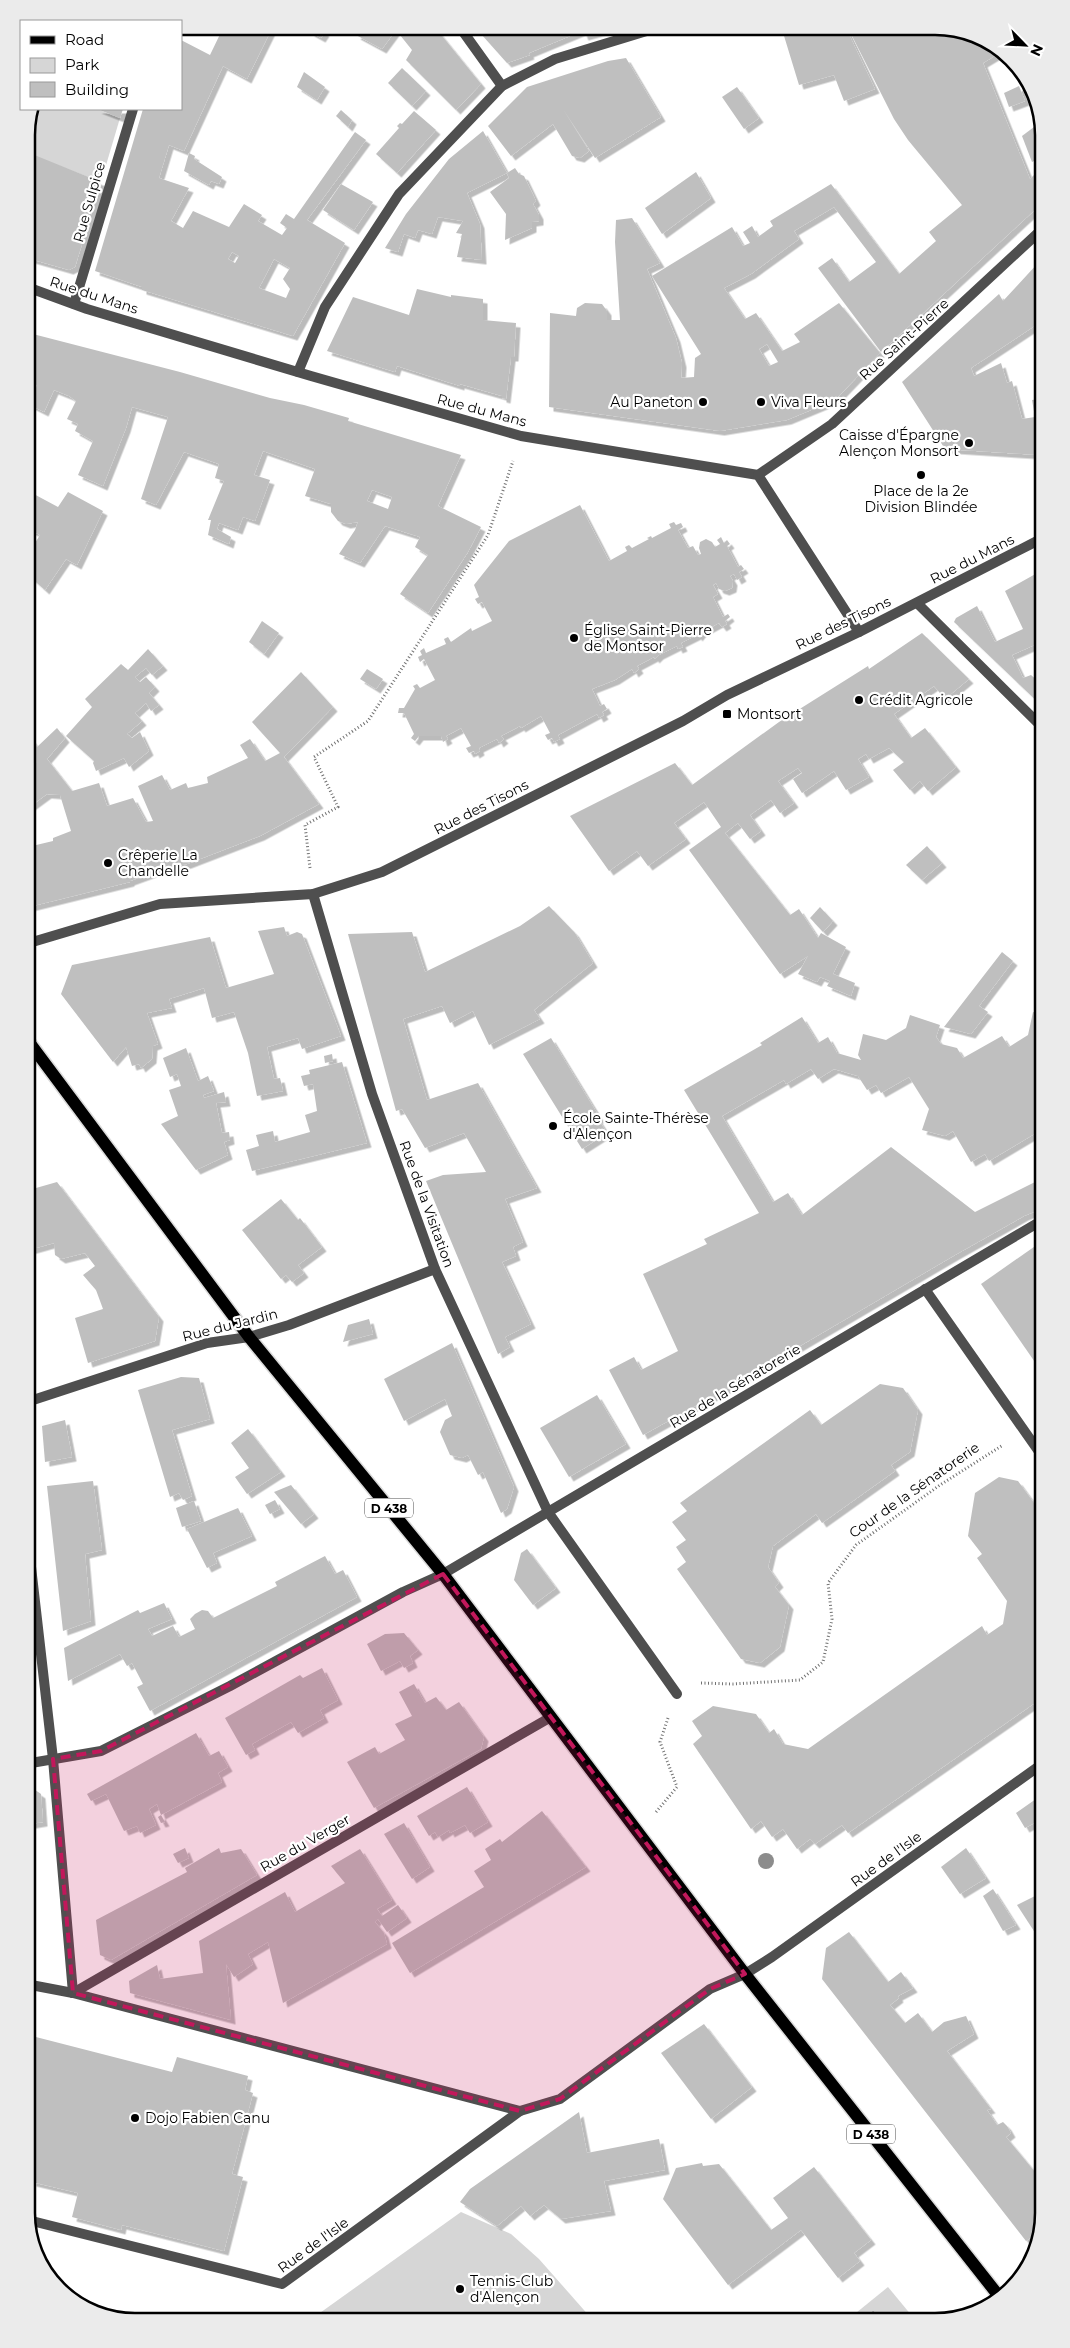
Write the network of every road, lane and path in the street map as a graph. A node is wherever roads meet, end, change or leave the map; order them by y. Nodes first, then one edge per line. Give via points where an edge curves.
1 (465, 35) edge
2 (634, 35) edge
3 (502, 86) junction
4 (133, 110) edge
5 (1035, 236) edge
6 (35, 290) edge
7 (74, 304) junction
8 (298, 372) junction
9 (521, 436) junction
10 (758, 475) junction
11 (1035, 542) edge
12 (917, 603) junction
13 (859, 632) junction
14 (1035, 720) edge
15 (313, 894) junction
16 (35, 941) edge
17 (35, 1054) edge
18 (1035, 1225) edge
19 (435, 1268) junction
20 (925, 1289) junction
21 (249, 1337) junction
22 (35, 1399) edge
23 (1024, 1431) junction
24 (1035, 1446) edge
25 (548, 1512) junction
26 (443, 1574) junction
27 (35, 1602) edge
28 (677, 1694) junction
29 (550, 1717) junction
30 (53, 1759) junction
31 (35, 1762) edge
32 (1035, 1769) edge
33 (639, 1834) junction
34 (745, 1974) junction
35 (35, 1986) edge
36 (73, 1993) junction
37 (520, 2111) junction
38 (36, 2223) edge
39 (996, 2292) edge

1 - 3 street
2 - 3 street via 555,59
3 - 8 street via 399,194 325,307
4 - 7 street, Rue Sulpice
5 - 10 street, Rue Saint-Pierre via 832,424
6 - 7 street, Rue du Mans
7 - 8 street, Rue du Mans
8 - 9 street, Rue du Mans
9 - 10 street, Rue du Mans
9 - 15 path via 488,535 368,721 314,757 338,806 305,826
10 - 13 street
11 - 12 street, Rue du Mans
12 - 13 street, Rue des Tisons
12 - 14 street
13 - 15 street, Rue des Tisons via 727,695 683,721 382,872
15 - 16 street, Rue des Tisons via 160,904
15 - 19 street, Rue de la Visitation via 372,1094
17 - 21 main road, D 438
18 - 20 street, Rue de la Sénatorerie
19 - 21 street, Rue du Jardin via 289,1325
19 - 25 street, Rue de la Visitation
20 - 23 street
20 - 25 street, Rue de la Sénatorerie
21 - 22 street, Rue du Jardin via 207,1343
21 - 26 main road, D 438
23 - 24 street
23 - 28 path, Cour de la Sénatorerie via 856,1545 828,1583 832,1619 823,1662 800,1680 733,1684 691,1682
25 - 26 street, Rue de la Sénatorerie
25 - 28 street
26 - 29 main road, D 438
26 - 30 street, Rue de la Sénatorerie via 101,1751
27 - 30 street
28 - 33 path via 660,1742 677,1786
29 - 33 main road, D 438
29 - 36 street, Rue du Verger
30 - 31 street, Rue de la Sénatorerie
30 - 36 street
32 - 34 street, Rue de l'Isle
33 - 34 main road, D 438
34 - 37 street, Rue de l'Isle via 710,1989 560,2099
34 - 39 main road, D 438
35 - 36 street
36 - 37 street
37 - 38 street, Rue de l'Isle via 282,2284

